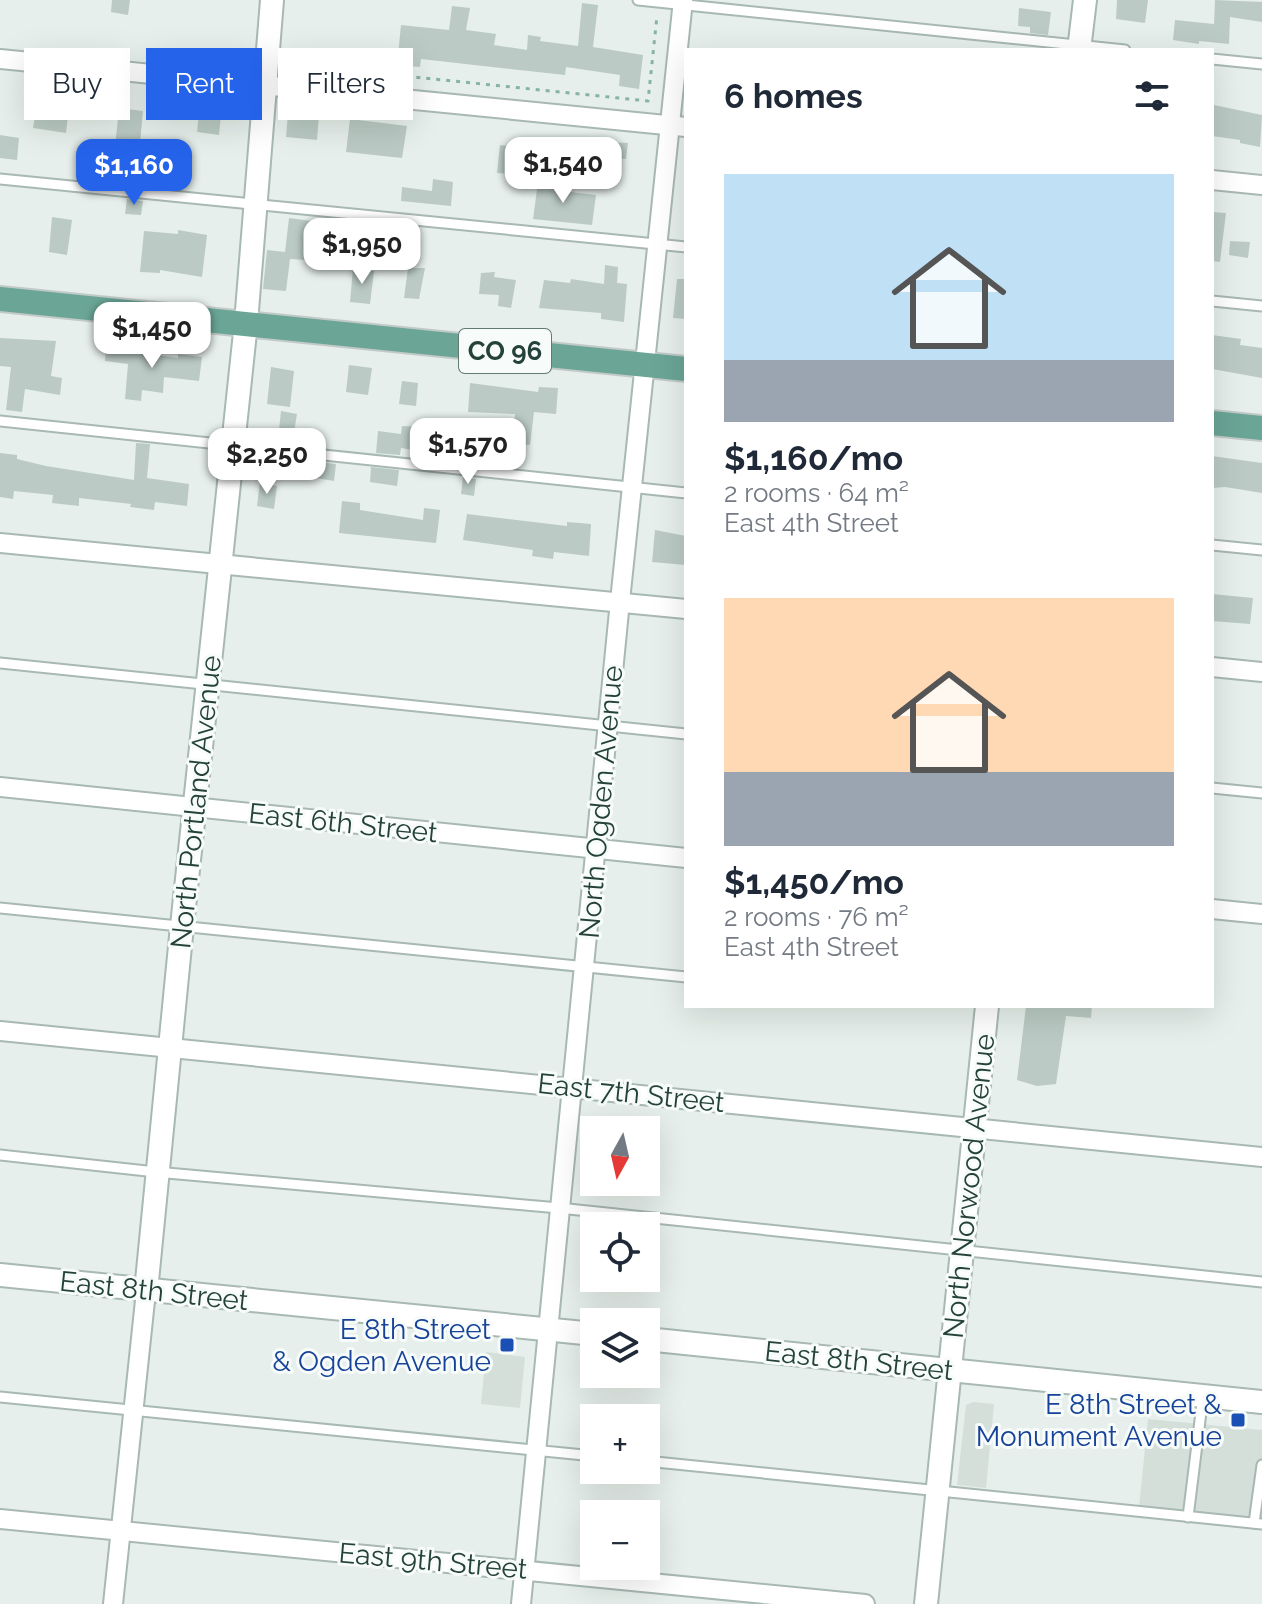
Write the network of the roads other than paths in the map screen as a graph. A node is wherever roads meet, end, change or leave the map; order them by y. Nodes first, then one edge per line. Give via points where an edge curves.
1 (272, 0) edge
2 (638, 0) edge
3 (1085, 0) edge
4 (683, 2) edge
5 (1080, 48) edge
6 (0, 59) edge
7 (1214, 59) edge
8 (1262, 64) edge
9 (264, 85) junction
10 (679, 126) edge
11 (0, 179) edge
12 (1214, 180) edge
13 (1262, 185) edge
14 (254, 205) junction
15 (659, 244) junction
16 (684, 247) edge
17 (0, 299) edge
18 (1214, 301) edge
19 (1262, 306) edge
20 (246, 323) junction
21 (646, 365) junction
22 (684, 369) edge
23 (0, 421) edge
24 (1214, 423) edge
25 (1262, 428) edge
26 (232, 445) junction
27 (633, 488) junction
28 (684, 493) edge
29 (0, 543) edge
30 (1214, 545) edge
31 (1262, 550) edge
32 (221, 563) junction
33 (620, 601) junction
34 (684, 609) edge
35 (0, 663) edge
36 (1214, 667) edge
37 (1262, 672) edge
38 (209, 685) junction
39 (609, 726) junction
40 (684, 734) edge
41 (0, 787) edge
42 (1214, 788) edge
43 (1262, 793) edge
44 (196, 808) junction
45 (597, 849) junction
46 (684, 858) edge
47 (0, 908) edge
48 (1214, 909) edge
49 (1262, 914) edge
50 (182, 926) junction
51 (586, 967) junction
52 (684, 977) edge
53 (987, 1008) edge
54 (0, 1031) edge
55 (171, 1049) junction
56 (572, 1087) junction
57 (975, 1128) junction
58 (0, 1155) edge
59 (1262, 1157) edge
60 (156, 1172) junction
61 (559, 1208) junction
62 (962, 1250) junction
63 (0, 1275) edge
64 (1262, 1282) edge
65 (146, 1291) junction
66 (546, 1329) junction
67 (580, 1333) edge
68 (660, 1340) edge
69 (950, 1370) junction
70 (1203, 1396) junction
71 (0, 1397) edge
72 (1262, 1402) edge
73 (134, 1410) junction
74 (535, 1450) junction
75 (580, 1455) edge
76 (660, 1462) edge
77 (1262, 1465) edge
78 (938, 1491) junction
79 (1188, 1517) junction
80 (0, 1519) edge
81 (1258, 1524) edge
82 (121, 1532) junction
83 (525, 1569) junction
84 (113, 1604) edge
85 (521, 1604) edge
86 (865, 1604) edge
87 (926, 1604) edge

1 - 9 street, North Portland Avenue
2 - 4 lane
3 - 5 street
4 - 5 lane
4 - 10 street, North Ogden Avenue
6 - 9 street
7 - 8 lane
9 - 10 street
9 - 14 street, North Portland Avenue
10 - 15 street, North Ogden Avenue
11 - 14 lane
12 - 13 street
14 - 15 lane
14 - 20 street, North Portland Avenue
15 - 16 lane
15 - 21 street, North Ogden Avenue
17 - 20 main road, CO 96
18 - 19 lane
20 - 21 main road, CO 96
20 - 26 street, North Portland Avenue
21 - 22 main road, CO 96
21 - 27 street, North Ogden Avenue
23 - 26 lane
24 - 25 main road
26 - 27 lane
26 - 32 street, North Portland Avenue
27 - 28 lane
27 - 33 street, North Ogden Avenue
29 - 32 street
30 - 31 lane
32 - 33 street
32 - 38 street, North Portland Avenue
33 - 34 street
33 - 39 street, North Ogden Avenue
35 - 38 lane
36 - 37 street
38 - 39 lane
38 - 44 street, North Portland Avenue
39 - 40 lane
39 - 45 street, North Ogden Avenue
41 - 44 street, East 6th Street
42 - 43 lane
44 - 45 street, East 6th Street
44 - 50 street, North Portland Avenue
45 - 46 street, East 6th Street
45 - 51 street, North Ogden Avenue
47 - 50 lane
48 - 49 street
50 - 51 lane
50 - 55 street, North Portland Avenue
51 - 52 lane
51 - 56 street, North Ogden Avenue
53 - 57 street, North Norwood Avenue
54 - 55 street, East 7th Street
55 - 56 street, East 7th Street
55 - 60 street, North Portland Avenue
56 - 57 street, East 7th Street
56 - 61 street, North Ogden Avenue
57 - 59 street, East 7th Street
57 - 62 street, North Norwood Avenue
58 - 60 lane
60 - 61 lane
60 - 65 street, North Portland Avenue
61 - 62 lane
61 - 66 street, North Ogden Avenue
62 - 64 lane
62 - 69 street, North Norwood Avenue
63 - 65 street, East 8th Street
65 - 66 street, East 8th Street
65 - 73 street, North Portland Avenue
66 - 67 street, East 8th Street
66 - 74 street, North Ogden Avenue
68 - 69 street, East 8th Street
69 - 70 street, East 8th Street
69 - 78 street, North Norwood Avenue
70 - 72 street, East 8th Street
70 - 79 lane
71 - 73 lane
73 - 74 lane
73 - 82 street, North Portland Avenue
74 - 75 lane
74 - 83 street, North Ogden Avenue
76 - 78 lane
77 - 81 lane
78 - 79 lane
78 - 87 street, North Norwood Avenue
79 - 81 lane
80 - 82 street, East 9th Street
82 - 83 street, East 9th Street
82 - 84 street, North Portland Avenue
83 - 85 street, North Ogden Avenue
83 - 86 street, East 9th Street

